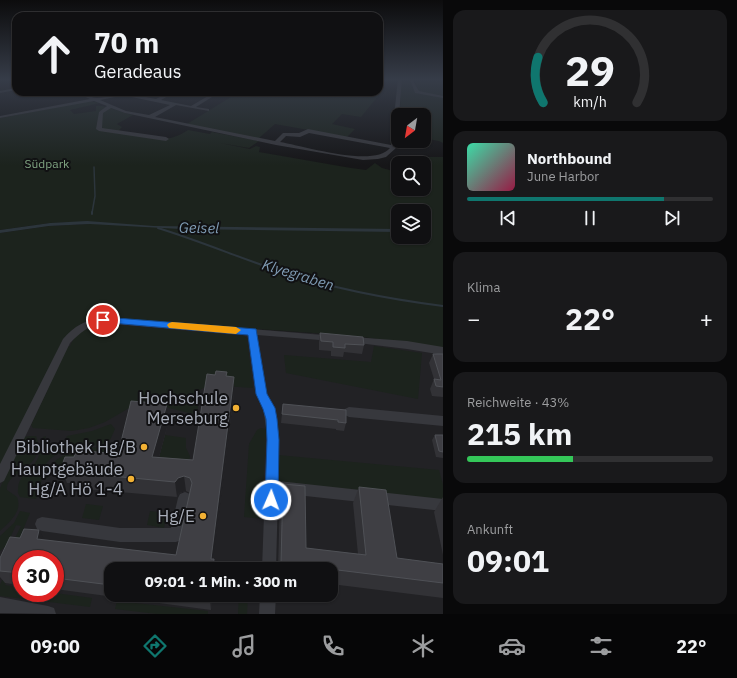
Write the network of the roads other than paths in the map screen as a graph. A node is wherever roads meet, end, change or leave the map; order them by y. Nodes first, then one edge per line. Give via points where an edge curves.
1 (52, 108) edge
2 (108, 108) edge
3 (111, 108) edge
4 (168, 108) edge
5 (195, 108) edge
6 (207, 110) dead end
7 (0, 117) edge
8 (150, 118) junction
9 (166, 139) dead end
10 (276, 143) junction
11 (391, 146) edge
12 (394, 148) edge
13 (252, 332) junction
14 (443, 351) edge
15 (349, 412) dead end
16 (443, 422) edge
17 (0, 476) edge
18 (272, 486) junction
19 (185, 498) dead end
20 (443, 505) edge
21 (42, 524) dead end
22 (269, 562) edge
23 (268, 602) edge
24 (0, 605) edge
25 (48, 614) edge
26 (267, 614) edge

1 - 7 street
2 - 9 street via 101,112 99,129
3 - 8 street
4 - 8 street
5 - 6 street
8 - 10 street
10 - 11 street via 286,134 300,135 311,131
10 - 12 street via 364,159 387,154
13 - 14 street via 287,333
13 - 17 street via 103,320 83,325 66,340
13 - 18 street via 261,394 269,408 273,434
15 - 16 street
18 - 20 street
18 - 22 street
19 - 21 street via 176,535 120,535
23 - 26 street
24 - 25 street

